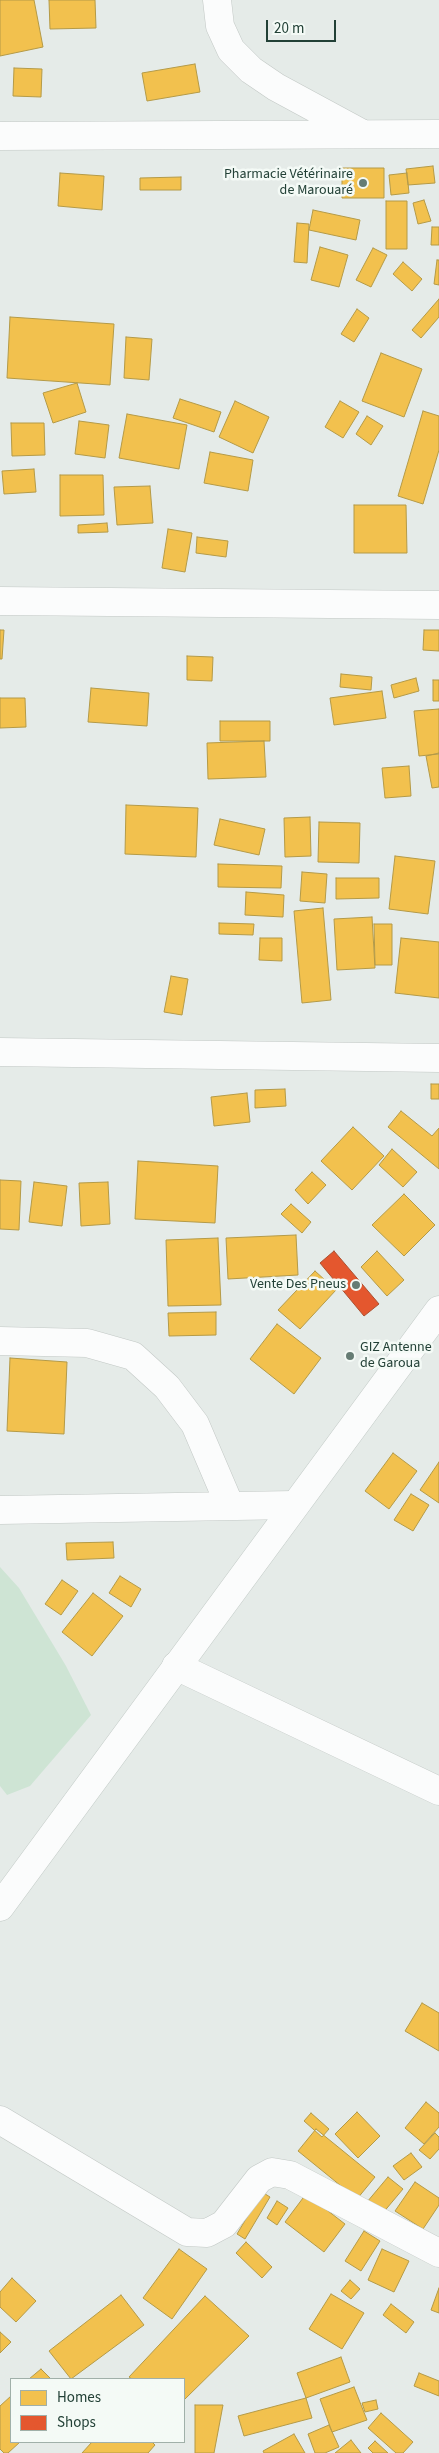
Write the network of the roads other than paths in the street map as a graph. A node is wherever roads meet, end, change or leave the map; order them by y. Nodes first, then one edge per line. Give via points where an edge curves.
1 (218, 0) edge
2 (362, 134) junction
3 (439, 134) edge
4 (0, 136) edge
5 (0, 601) edge
6 (439, 605) edge
7 (0, 1052) edge
8 (439, 1058) edge
9 (439, 1310) edge
10 (0, 1341) edge
11 (294, 1505) junction
12 (230, 1506) junction
13 (0, 1510) edge
14 (176, 1666) junction
15 (439, 1791) edge
16 (0, 1906) edge
17 (0, 2120) edge
18 (439, 2253) edge

1 - 2 street via 220,26 231,50 252,70 276,87
2 - 3 street
2 - 4 street
5 - 6 street
7 - 8 street
9 - 11 street
10 - 12 street via 87,1343 133,1356 167,1387 195,1424
11 - 12 street
11 - 14 street
12 - 13 street
14 - 15 street
14 - 16 street
17 - 18 street via 187,2232 207,2234 224,2224 259,2179 272,2172 290,2174

